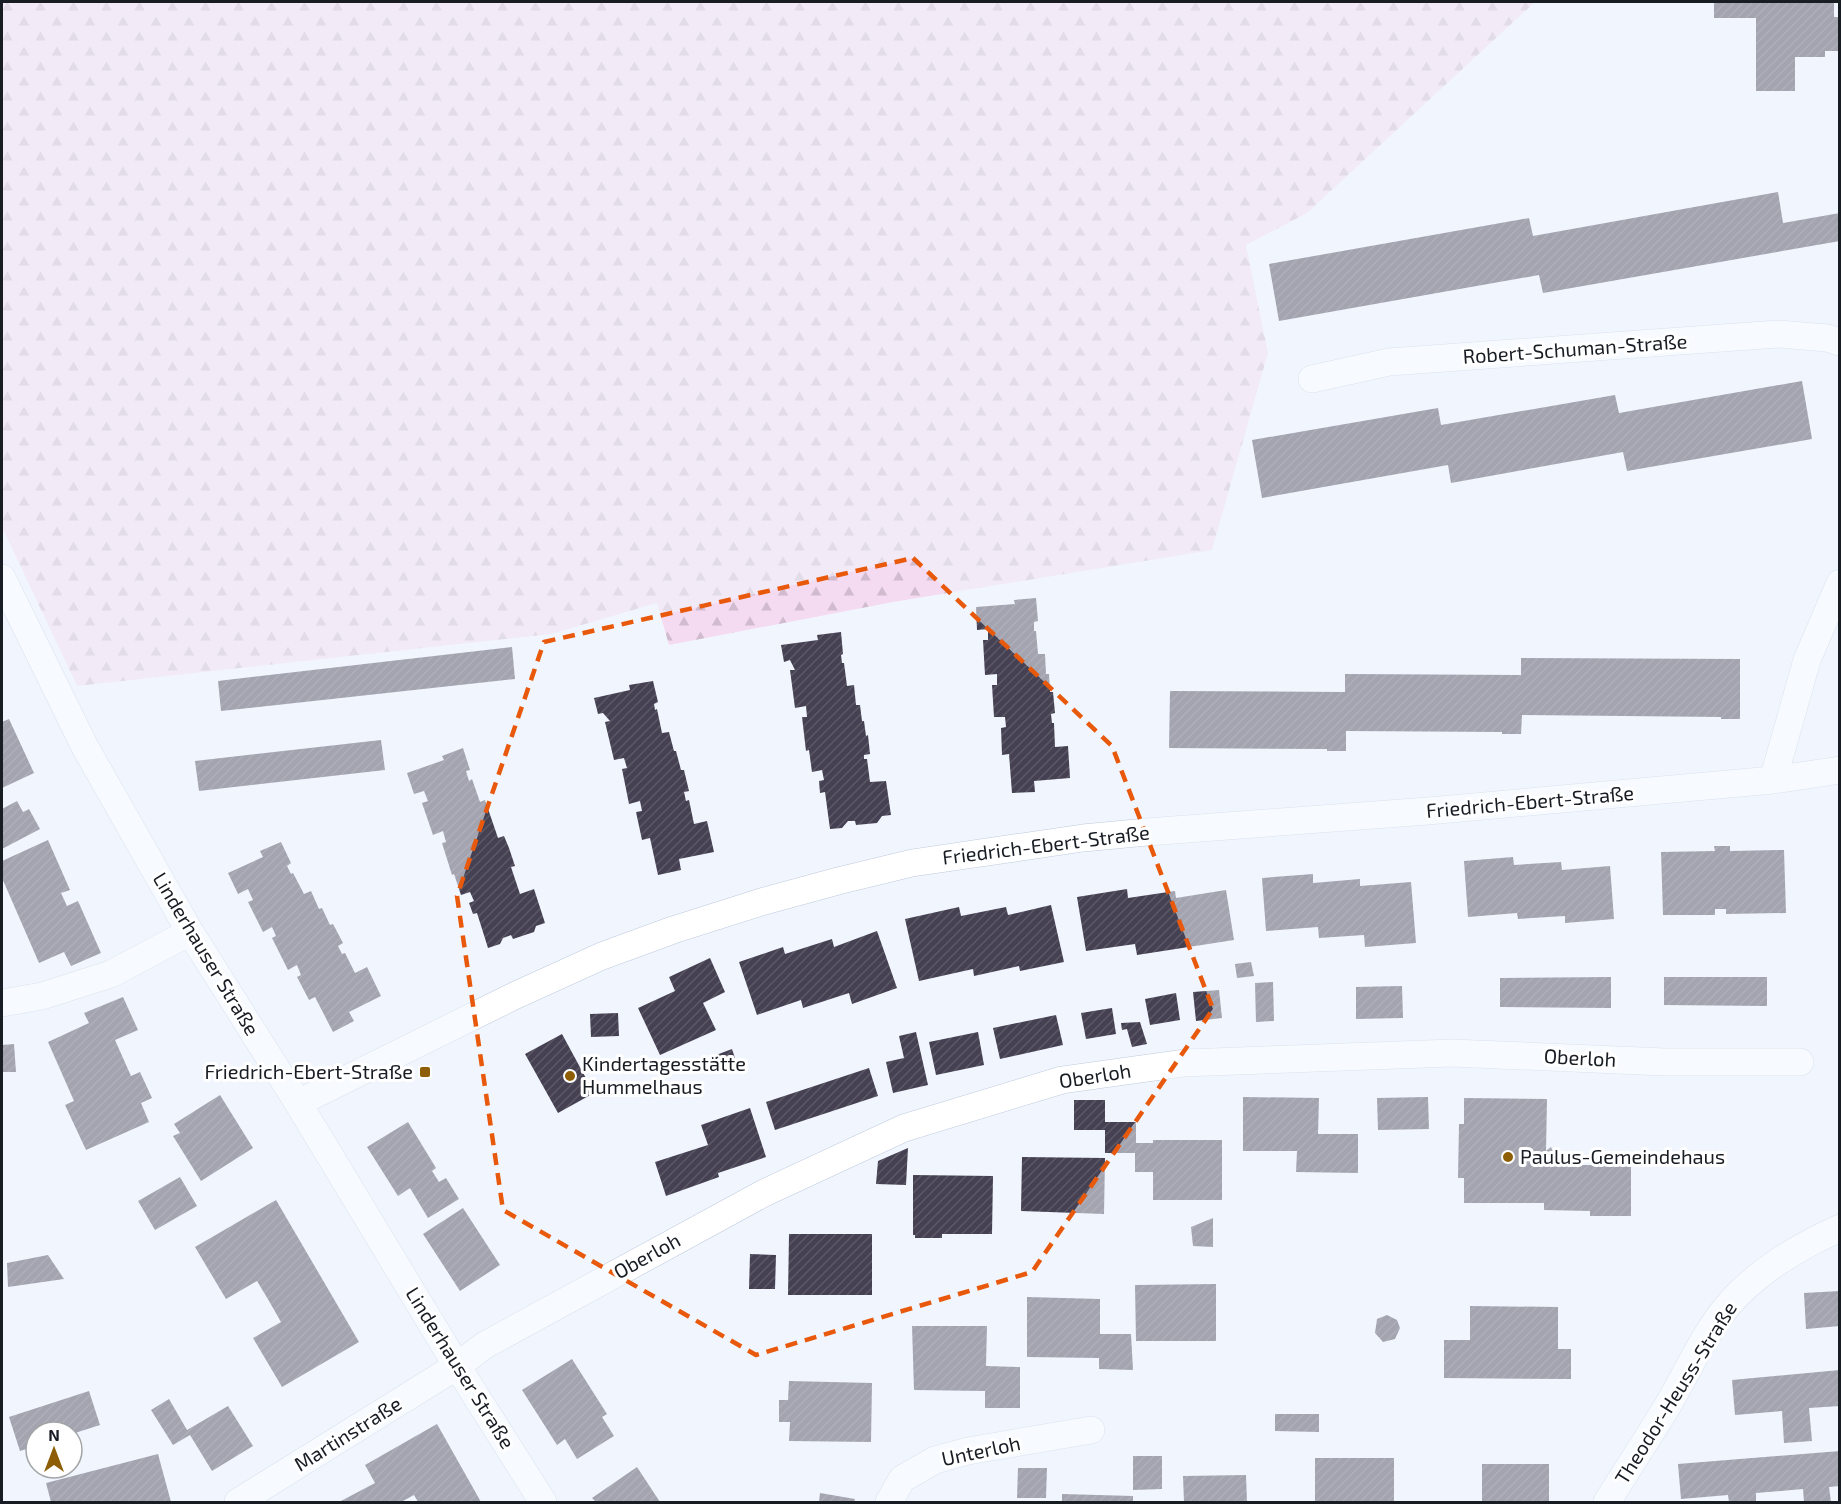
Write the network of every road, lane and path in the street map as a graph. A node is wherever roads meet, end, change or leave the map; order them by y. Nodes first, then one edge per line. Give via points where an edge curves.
1 (1839, 342) edge
2 (1312, 379) dead end
3 (2, 578) edge
4 (1839, 583) edge
5 (1839, 770) edge
6 (1773, 780) junction
7 (190, 932) junction
8 (2, 1003) edge
9 (1800, 1062) dead end
10 (298, 1102) junction
11 (1839, 1228) edge
12 (458, 1366) junction
13 (1091, 1430) dead end
14 (238, 1503) edge
15 (543, 1503) edge
16 (889, 1503) edge
17 (1607, 1503) edge

1 - 2 street, Robert-Schuman-Straße via 1778,334 1389,362
3 - 7 street, Linderhauser Straße via 85,747
4 - 6 street via 1807,660
5 - 6 street, Friedrich-Ebert-Straße
6 - 10 street, Friedrich-Ebert-Straße via 1147,832 912,863 753,904 602,956
7 - 8 street via 111,974 42,996
7 - 10 street, Linderhauser Straße
9 - 12 street, Oberloh via 1665,1062 1452,1053 1184,1063 1062,1080 904,1128 764,1193 484,1345
10 - 12 street, Linderhauser Straße
11 - 17 street, Theodor-Heuss-Straße via 1765,1272 1730,1304
12 - 14 street, Martinstraße
12 - 15 street, Linderhauser Straße
13 - 16 street, Unterloh via 935,1460 902,1479

